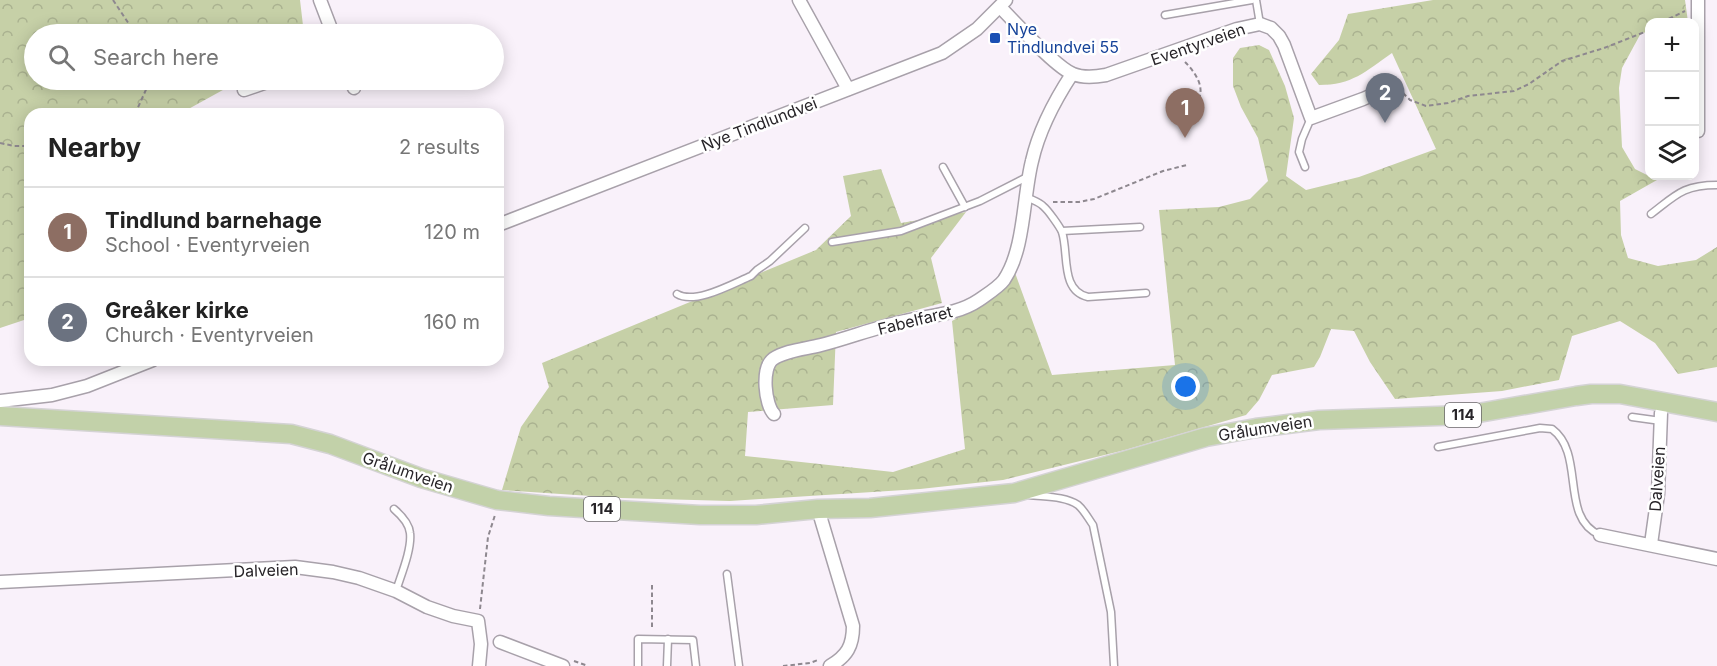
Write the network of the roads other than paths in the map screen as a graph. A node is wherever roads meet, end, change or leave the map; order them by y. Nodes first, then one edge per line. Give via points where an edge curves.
1 (320, 0) edge
2 (799, 0) edge
3 (1254, 0) edge
4 (1003, 3) edge
5 (1698, 3) edge
6 (1165, 15) dead end
7 (329, 24) edge
8 (1260, 24) junction
9 (1072, 74) junction
10 (1395, 86) road end
11 (848, 89) junction
12 (1311, 118) junction
13 (1698, 126) edge
14 (943, 167) dead end
15 (1305, 167) dead end
16 (1030, 175) junction
17 (1717, 185) edge
18 (1027, 197) junction
19 (965, 207) junction
20 (1651, 214) dead end
21 (504, 223) edge
22 (1140, 227) dead end
23 (805, 228) dead end
24 (1062, 231) junction
25 (832, 242) dead end
26 (1146, 292) dead end
27 (677, 294) dead end
28 (138, 366) edge
29 (0, 402) edge
30 (1717, 412) edge
31 (774, 414) dead end
32 (0, 416) edge
33 (1632, 417) dead end
34 (1661, 417) joint
35 (1438, 447) dead end
36 (1014, 493) junction
37 (394, 509) dead end
38 (818, 509) junction
39 (1600, 535) joint
40 (1652, 544) junction
41 (1717, 559) edge
42 (727, 574) dead end
43 (0, 582) edge
44 (396, 591) junction
45 (668, 639) junction
46 (500, 642) dead end
47 (827, 662) edge
48 (479, 666) edge
49 (562, 666) edge
50 (638, 666) edge
51 (667, 666) edge
52 (696, 666) edge
53 (739, 666) edge
54 (1114, 666) edge

1 - 7 street
2 - 11 street
3 - 6 lane
3 - 8 lane
4 - 9 street via 1056,62
4 - 11 street, Nye Tindlundvei via 978,29 942,53
5 - 13 street
8 - 9 street, Eventyrveien via 1106,75
8 - 12 street, Eventyrveien via 1271,28 1284,45
9 - 16 street, Fabelfaret via 1043,129
10 - 12 street
11 - 21 street, Nye Tindlundvei
12 - 15 lane via 1299,152
14 - 19 lane
16 - 18 street, Fabelfaret
16 - 19 lane
17 - 20 lane via 1691,187
18 - 24 lane via 1043,206
18 - 31 street, Fabelfaret via 1016,253 1003,281 977,301 952,312 904,321 771,360 766,377
19 - 25 lane via 901,231
22 - 24 lane
23 - 27 lane via 751,276 698,297
24 - 26 lane via 1070,283 1081,295
28 - 29 street via 87,386
30 - 36 main road, Grålumveien / 114 via 1606,393 1467,415 1319,420 1206,437
32 - 38 main road, Grålumveien / 114 via 291,434 497,500 549,506 756,515
33 - 34 lane
34 - 40 street, Dalveien
35 - 39 lane via 1552,429 1567,450 1581,518 1586,527
36 - 38 main road, Grålumveien / 114 via 870,508
36 - 54 lane via 1064,499 1077,505 1093,525 1112,612
37 - 44 lane via 411,536
38 - 47 street via 853,626 846,654
39 - 40 street
40 - 41 street
42 - 53 lane
43 - 44 street, Dalveien via 295,567 333,572
44 - 48 street, Dalveien via 427,607 478,621
45 - 50 lane via 638,639
45 - 51 lane
45 - 52 lane via 693,640
46 - 49 street

